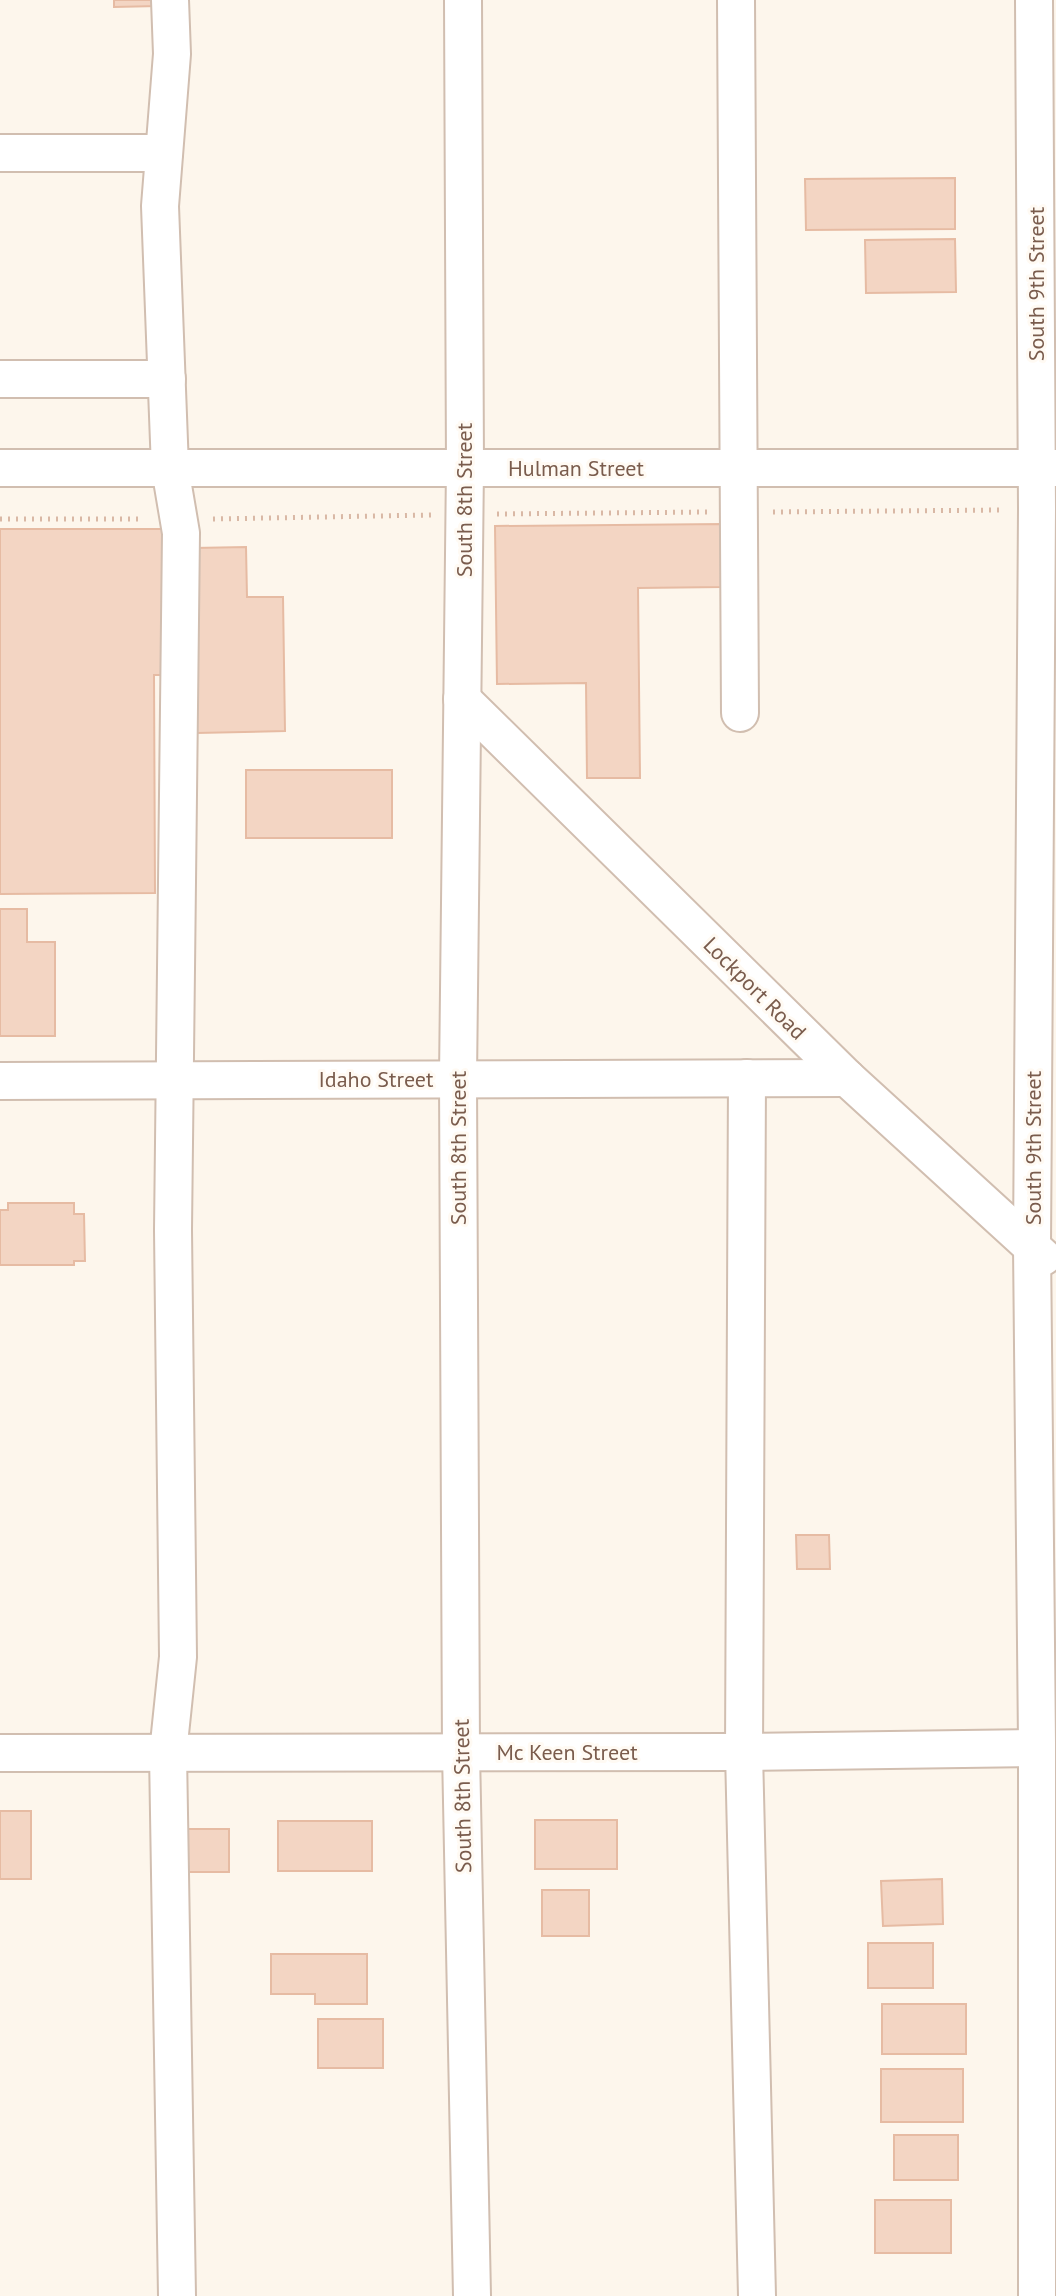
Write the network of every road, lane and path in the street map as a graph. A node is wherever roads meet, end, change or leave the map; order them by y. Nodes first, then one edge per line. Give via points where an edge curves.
1 (170, 0) edge
2 (463, 0) edge
3 (736, 0) edge
4 (1034, 0) edge
5 (0, 153) edge
6 (164, 153) junction
7 (0, 379) edge
8 (167, 379) junction
9 (465, 467) junction
10 (0, 468) edge
11 (170, 468) junction
12 (738, 468) junction
13 (1046, 468) edge
14 (1037, 509) junction
15 (739, 512) junction
16 (465, 513) junction
17 (0, 519) edge
18 (179, 520) junction
19 (462, 699) junction
20 (740, 713) dead end
21 (458, 1078) junction
22 (747, 1078) junction
23 (847, 1078) junction
24 (174, 1080) junction
25 (0, 1081) edge
26 (1044, 1257) edge
27 (1037, 1748) junction
28 (461, 1752) junction
29 (744, 1752) junction
30 (0, 1753) edge
31 (168, 1753) junction
32 (177, 2296) edge
33 (472, 2296) edge
34 (757, 2296) edge
35 (1037, 2296) edge

1 - 6 street via 172,54
2 - 9 street, South 8th Street
3 - 12 street
4 - 13 street, South 9th Street
5 - 6 street
6 - 8 street via 160,206
7 - 8 street
8 - 11 street
9 - 11 street, Hulman Street
9 - 12 street, Hulman Street
9 - 16 street, South 8th Street
10 - 11 street, Hulman Street
11 - 18 street
12 - 13 street, Hulman Street
12 - 15 street
13 - 14 street, South 9th Street
14 - 15 path
14 - 26 street, South 9th Street
15 - 16 path
15 - 20 street
16 - 18 path
16 - 19 street, South 8th Street
17 - 18 path
18 - 24 street
19 - 21 street, South 8th Street
19 - 23 street, Lockport Road
21 - 22 street, Idaho Street
21 - 24 street, Idaho Street
21 - 28 street, South 8th Street
22 - 23 street, Idaho Street
22 - 29 street
23 - 26 street, Lockport Road
24 - 25 street, Idaho Street
24 - 31 street via 178,1657
26 - 27 street, South 9th Street
27 - 29 street, Mc Keen Street
27 - 35 street, South 9th Street
28 - 29 street, Mc Keen Street
28 - 31 street, Mc Keen Street
28 - 33 street, South 8th Street
29 - 34 street
30 - 31 street, Mc Keen Street
31 - 32 street

